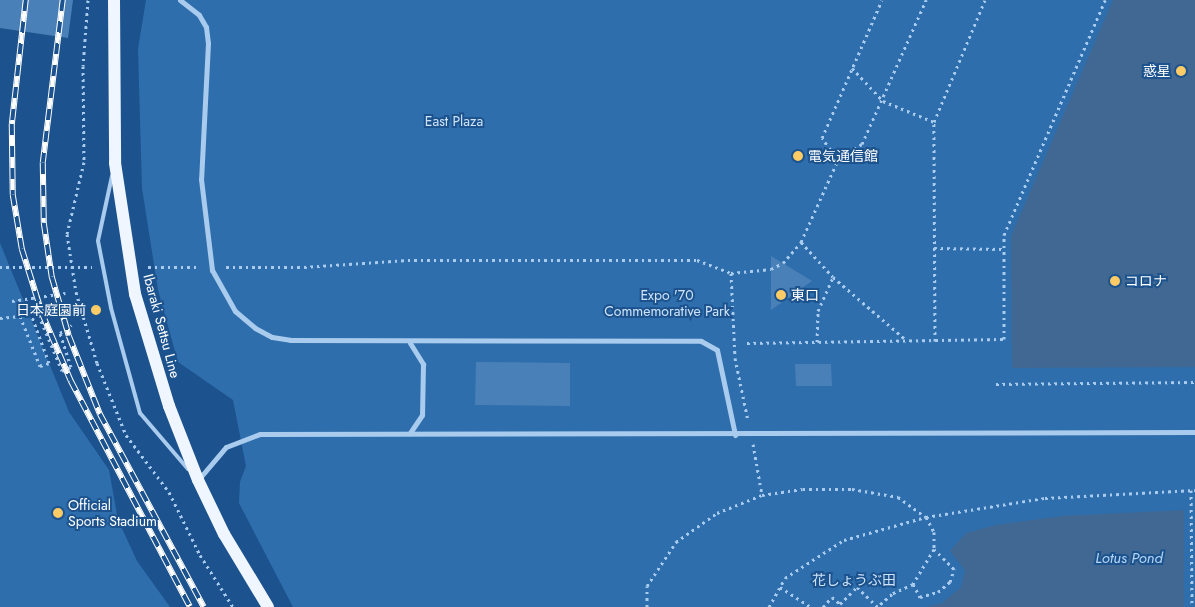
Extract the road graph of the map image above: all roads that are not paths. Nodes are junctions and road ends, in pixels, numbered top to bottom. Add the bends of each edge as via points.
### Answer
1 (114, 0) edge
2 (180, 0) edge
3 (115, 163) junction
4 (410, 343) junction
5 (1195, 432) edge
6 (410, 433) junction
7 (735, 435) junction
8 (198, 480) junction
9 (268, 607) edge

1 - 3 main road, Ibaraki Settsu Line
2 - 4 street via 199,15 206,27 208,43 201,179 212,270 235,311 272,337
3 - 8 main road, Ibaraki Settsu Line via 135,294 169,406
3 - 8 lane via 98,241 111,308 140,413
4 - 6 street via 422,364 422,416
4 - 7 street via 701,340 716,350
5 - 7 street
6 - 7 street
6 - 8 street via 260,434 226,447
8 - 9 main road, Ibaraki Settsu Line via 224,534

